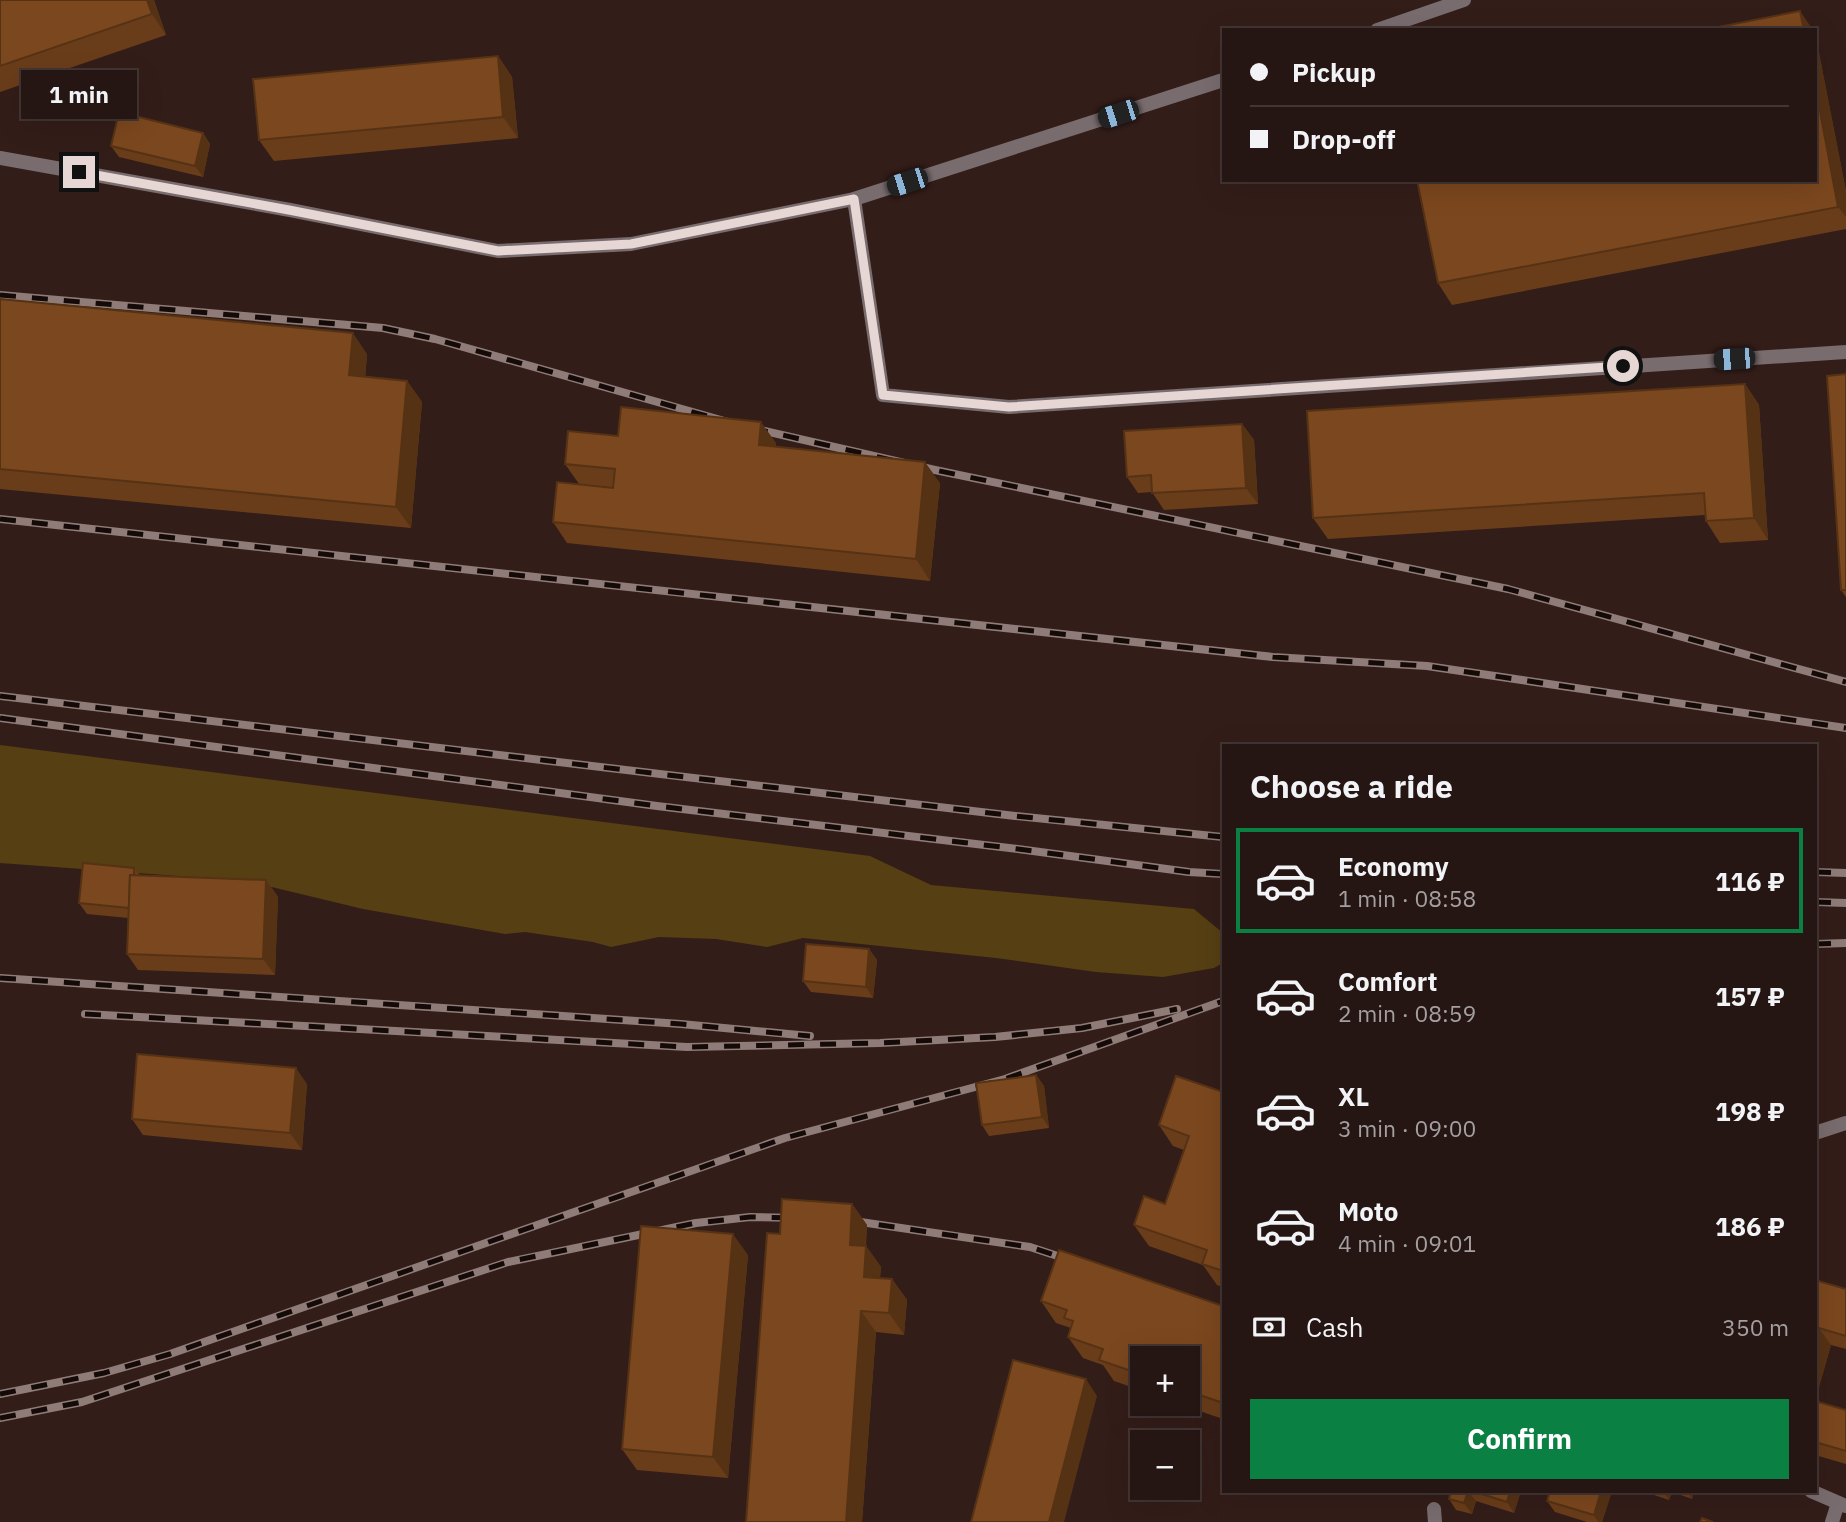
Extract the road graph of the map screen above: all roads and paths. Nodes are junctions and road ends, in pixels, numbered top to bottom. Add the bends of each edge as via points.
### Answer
1 (1464, 0) edge
2 (1383, 28) edge
3 (1222, 80) edge
4 (0, 158) edge
5 (854, 199) junction
6 (1846, 352) edge
7 (1846, 1123) edge
8 (1817, 1132) edge
9 (1816, 1493) edge
10 (1842, 1504) edge
11 (1832, 1522) edge

1 - 2 street
3 - 5 street
4 - 5 street via 498,251 631,244
5 - 6 street via 883,395 1009,407
7 - 8 street
9 - 10 street
10 - 11 street

